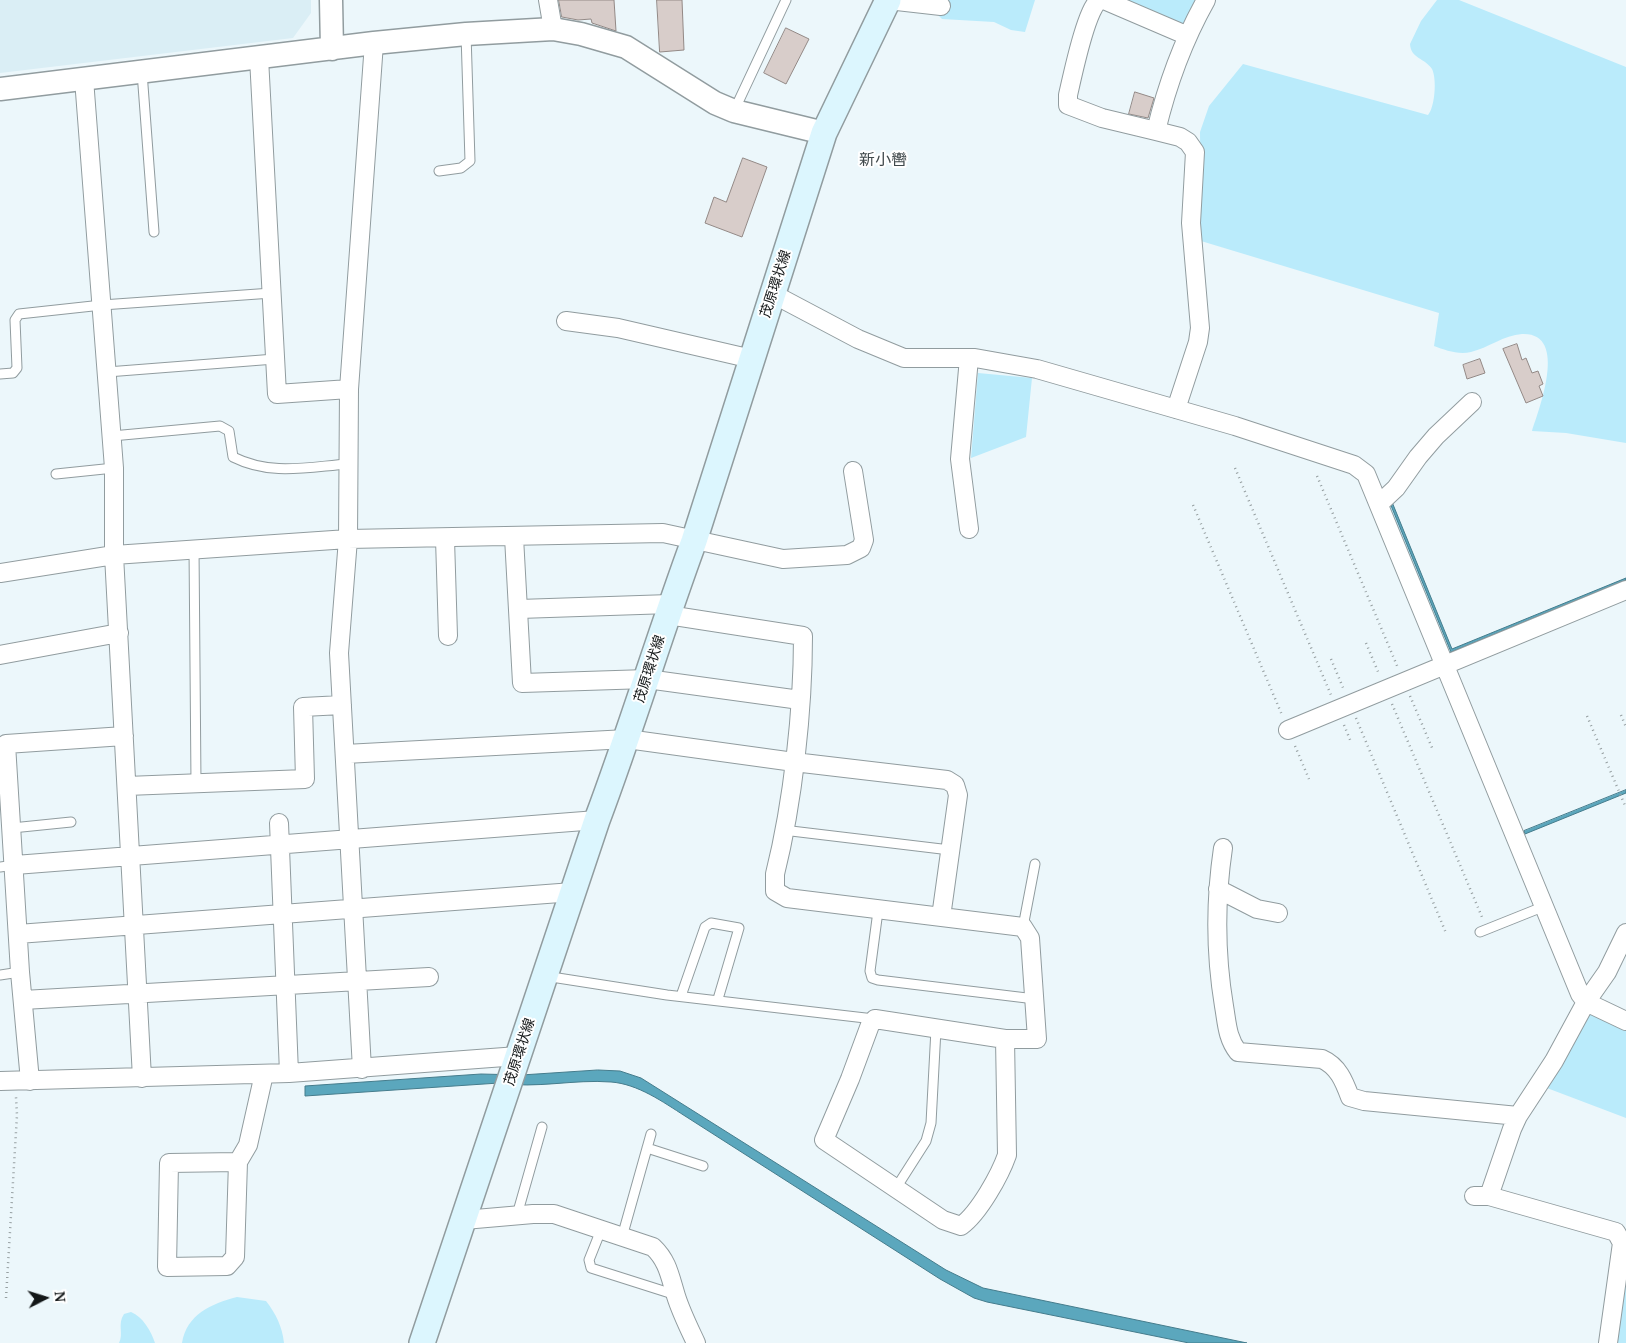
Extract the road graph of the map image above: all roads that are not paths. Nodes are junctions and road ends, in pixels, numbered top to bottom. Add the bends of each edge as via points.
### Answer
1 (331, 0) edge
2 (548, 0) edge
3 (786, 0) edge
4 (888, 0) edge
5 (1100, 0) edge
6 (1104, 0) edge
7 (1206, 0) edge
8 (941, 6) dead end
9 (554, 30) junction
10 (466, 34) junction
11 (1188, 36) junction
12 (374, 43) junction
13 (332, 49) junction
14 (259, 58) junction
15 (142, 72) junction
16 (84, 79) junction
17 (0, 89) edge
18 (734, 111) junction
19 (1156, 131) junction
20 (824, 133) junction
21 (438, 171) dead end
22 (154, 232) dead end
23 (272, 293) junction
24 (772, 294) junction
25 (102, 305) junction
26 (566, 322) dead end
27 (969, 358) junction
28 (275, 359) junction
29 (752, 359) junction
30 (107, 372) junction
31 (0, 374) edge
32 (349, 389) junction
33 (1472, 402) dead end
34 (1176, 409) junction
35 (112, 436) junction
36 (348, 464) junction
37 (114, 468) junction
38 (853, 471) dead end
39 (56, 474) dead end
40 (1380, 502) junction
41 (969, 529) dead end
42 (514, 537) junction
43 (445, 538) junction
44 (348, 539) junction
45 (694, 541) junction
46 (194, 548) junction
47 (114, 555) junction
48 (0, 573) edge
49 (1626, 590) edge
50 (519, 609) junction
51 (669, 610) junction
52 (119, 633) junction
53 (448, 636) dead end
54 (0, 655) edge
55 (1446, 664) junction
56 (647, 679) junction
57 (800, 700) junction
58 (342, 705) junction
59 (1288, 730) road end
60 (124, 736) junction
61 (627, 739) junction
62 (345, 754) junction
63 (794, 762) junction
64 (196, 783) junction
65 (127, 786) junction
66 (5, 803) edge
67 (597, 820) junction
68 (71, 822) dead end
69 (279, 823) dead end
70 (12, 828) junction
71 (783, 830) junction
72 (350, 839) junction
73 (280, 844) junction
74 (1223, 848) dead end
75 (950, 850) junction
76 (131, 856) junction
77 (1035, 864) dead end
78 (8, 866) edge
79 (1218, 889) junction
80 (573, 892) junction
81 (1546, 906) junction
82 (354, 908) junction
83 (878, 911) junction
84 (1278, 913) dead end
85 (283, 914) junction
86 (941, 917) junction
87 (134, 925) junction
88 (1023, 927) junction
89 (1480, 932) dead end
90 (1626, 933) edge
91 (18, 934) junction
92 (20, 972) junction
93 (0, 975) edge
94 (545, 976) junction
95 (429, 977) dead end
96 (357, 981) junction
97 (286, 985) junction
98 (138, 993) junction
99 (681, 996) junction
100 (1035, 999) junction
101 (23, 1000) junction
102 (718, 1000) junction
103 (1586, 1002) junction
104 (875, 1019) junction
105 (1626, 1021) edge
106 (936, 1029) junction
107 (1005, 1039) junction
108 (518, 1056) junction
109 (362, 1069) junction
110 (288, 1073) junction
111 (264, 1074) junction
112 (142, 1078) junction
113 (15, 1081) edge
114 (1518, 1116) junction
115 (542, 1127) dead end
116 (651, 1134) dead end
117 (647, 1148) junction
118 (238, 1162) junction
119 (704, 1166) dead end
120 (896, 1188) junction
121 (517, 1215) junction
122 (464, 1220) junction
123 (601, 1230) junction
124 (622, 1237) junction
125 (1621, 1284) edge
126 (676, 1295) junction
127 (422, 1343) edge
128 (696, 1343) edge
129 (1608, 1343) edge

1 - 13 street
2 - 9 street
3 - 18 lane
4 - 8 street
4 - 20 main road, 茂原環状線
5 - 19 street via 1093,6 1068,105 1102,118
6 - 11 street
7 - 11 street
9 - 10 street
9 - 18 street via 626,47 715,103
10 - 12 street
10 - 21 lane via 470,161 461,168
11 - 19 street via 1166,91
12 - 13 street
12 - 32 street
13 - 14 street
14 - 15 street
14 - 23 street
15 - 16 street
15 - 22 lane
16 - 17 street
16 - 25 street
18 - 20 street
19 - 34 street via 1180,136 1195,152 1191,223 1200,328
20 - 24 main road, 茂原環状線
23 - 25 lane
23 - 28 street
24 - 27 street via 858,339 904,358
24 - 29 main road, 茂原環状線
25 - 30 street
25 - 31 lane via 19,314 15,320 17,368 13,373
26 - 29 street via 618,328
27 - 34 street via 1037,369
27 - 41 street via 960,459
28 - 30 lane
28 - 32 street via 277,394
29 - 45 main road, 茂原環状線
30 - 35 street
32 - 36 street
33 - 40 street via 1436,436 1396,488
34 - 40 street via 1354,465 1366,474
35 - 36 lane via 220,426 229,431 233,457 252,466 272,469
35 - 37 street
36 - 44 street
37 - 39 lane
37 - 47 street
38 - 45 street via 864,540 856,552 783,559
40 - 55 street
42 - 43 street
42 - 45 street via 663,533
42 - 50 street
43 - 44 street
43 - 53 street
44 - 46 street
44 - 58 street via 339,653
45 - 51 main road, 茂原環状線
46 - 47 street
46 - 64 lane
47 - 48 street
47 - 52 street
49 - 55 street
50 - 51 street
50 - 56 street via 522,683
51 - 56 main road, 茂原環状線
51 - 57 street via 803,636
52 - 54 street
52 - 60 street
55 - 59 street
55 - 81 street
56 - 57 street
56 - 61 main road, 茂原環状線
57 - 63 street
58 - 62 street
58 - 64 street via 303,707 305,779
60 - 65 street
60 - 66 street via 6,744
61 - 62 street
61 - 63 street
61 - 67 main road, 茂原環状線
62 - 72 street
63 - 71 street
63 - 75 street via 947,780 955,785 958,795
64 - 65 street
65 - 76 street
66 - 70 street
67 - 72 street
67 - 80 main road, 茂原環状線
68 - 70 lane
69 - 73 street
70 - 78 street
71 - 75 lane
71 - 83 street via 775,891 786,898
72 - 73 street
72 - 82 street
73 - 76 street
73 - 85 street
74 - 79 street
75 - 86 street
76 - 78 street
76 - 87 street
77 - 88 lane
78 - 91 street
79 - 84 street via 1257,909
79 - 114 street via 1215,928 1218,971 1230,1042 1238,1052 1331,1063 1344,1081 1350,1097 1364,1101
80 - 82 street
80 - 94 main road, 茂原環状線
81 - 89 lane
81 - 103 street
82 - 85 street
82 - 96 street
83 - 86 street
83 - 100 lane via 870,971 872,978
85 - 87 street
85 - 97 street
86 - 88 street
87 - 91 street
87 - 98 street
88 - 100 street via 1030,938
90 - 103 street via 1607,972
91 - 92 street
92 - 93 lane
92 - 101 street
94 - 99 lane
94 - 108 main road, 茂原環状線
95 - 96 street
96 - 97 street
96 - 109 street
97 - 98 street
97 - 110 street
98 - 101 street
98 - 112 street
99 - 102 lane
99 - 102 lane via 705,927 711,923 739,928
100 - 107 street via 1037,1039
101 - 113 street
102 - 104 lane
103 - 105 street
103 - 114 street via 1554,1061
104 - 106 street
104 - 120 street via 824,1140
106 - 107 street
106 - 120 lane via 931,1122 926,1141
107 - 120 street via 1007,1154 969,1221 962,1226 954,1225
108 - 109 street
108 - 122 main road, 茂原環状線
109 - 110 street
110 - 111 street
111 - 112 street
111 - 118 street via 248,1145
112 - 113 street
114 - 125 street via 1482,1196 1616,1232 1622,1243
115 - 121 lane
116 - 117 lane
117 - 119 lane
117 - 124 lane
118 - 118 street via 235,1257 232,1263 227,1266 167,1267 169,1163
121 - 122 street
121 - 123 street via 554,1214
122 - 127 main road, 茂原環状線
123 - 124 street
123 - 126 lane via 589,1260 591,1268
124 - 126 street via 653,1247 661,1254 672,1276
125 - 129 street
126 - 128 street

